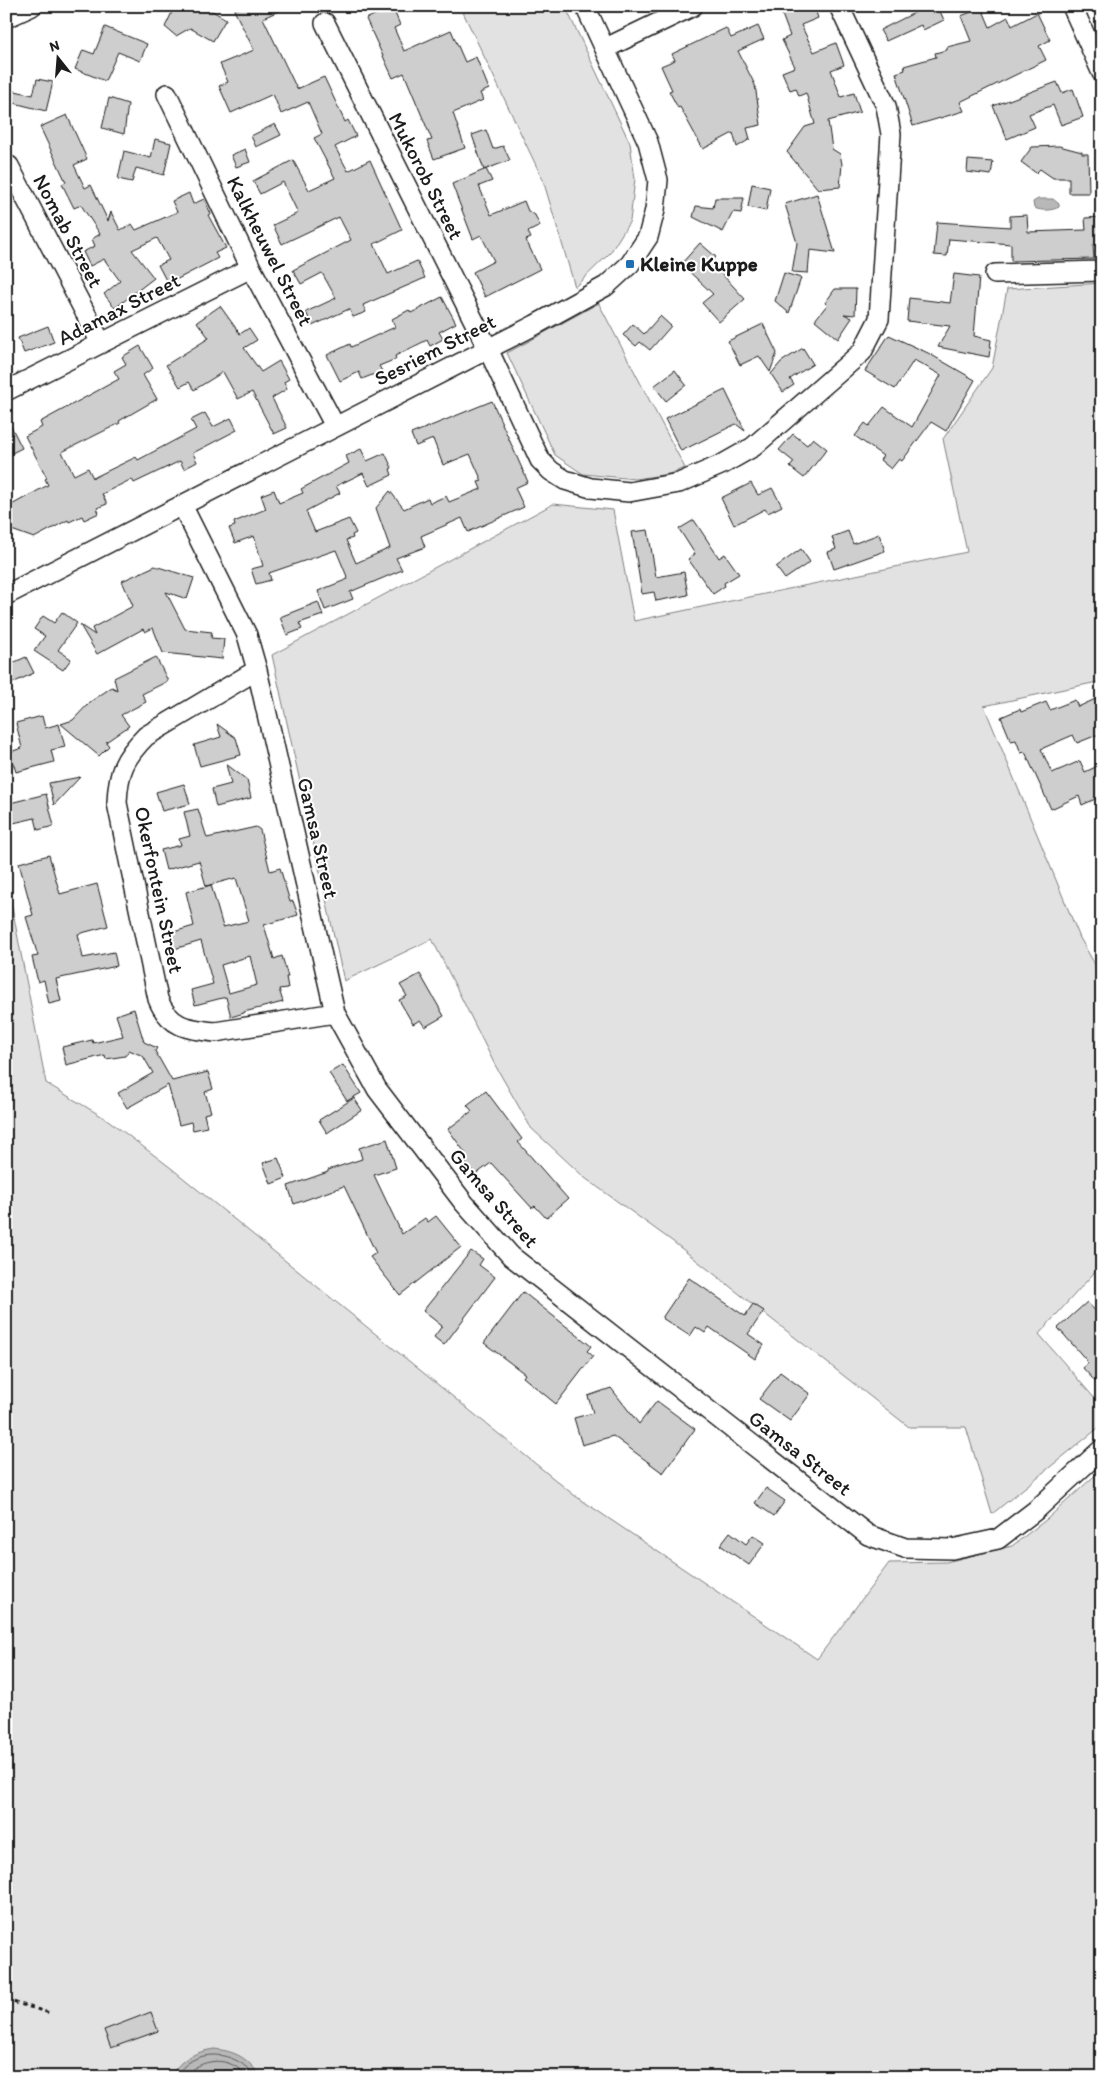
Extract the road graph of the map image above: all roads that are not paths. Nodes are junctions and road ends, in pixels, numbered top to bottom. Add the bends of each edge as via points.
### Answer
1 (32, 6) edge
2 (585, 6) edge
3 (693, 6) edge
4 (840, 6) edge
5 (1073, 7) edge
6 (6, 18) edge
7 (325, 23) dead end
8 (606, 48) junction
9 (1102, 73) edge
10 (167, 94) dead end
11 (9, 166) dead end
12 (251, 268) junction
13 (1102, 271) edge
14 (995, 274) dead end
15 (101, 343) junction
16 (488, 349) junction
17 (6, 390) edge
18 (335, 426) junction
19 (182, 505) junction
20 (6, 595) edge
21 (257, 670) junction
22 (335, 1013) junction
23 (1102, 1450) edge

1 - 6 street
2 - 8 street, Sesriem Street
3 - 8 street
4 - 16 street, Mukorob Street via 886,106 892,134 879,319 862,352 753,447 679,483 629,492 591,488 565,480 540,460
5 - 9 street
7 - 16 street, Mukorob Street
8 - 16 street, Sesriem Street via 648,142 658,180 648,237 630,264 606,286
10 - 12 street, Kalkheuwel Street
11 - 15 street, Nomab Street
12 - 15 street, Adamax Street
12 - 18 street, Kalkheuwel Street
13 - 14 street
15 - 17 street, Adamax Street
16 - 18 street, Sesriem Street
18 - 19 street, Sesriem Street
19 - 20 street, Sesriem Street
19 - 21 street, Gamsa Street via 247,635
21 - 22 street, Gamsa Street
21 - 22 street, Okerfontein Street via 146,736 123,765 117,803 158,999 164,1013 177,1024 215,1032
22 - 23 street, Gamsa Street via 377,1089 464,1203 511,1256 868,1535 905,1548 952,1549 998,1539 1036,1510

